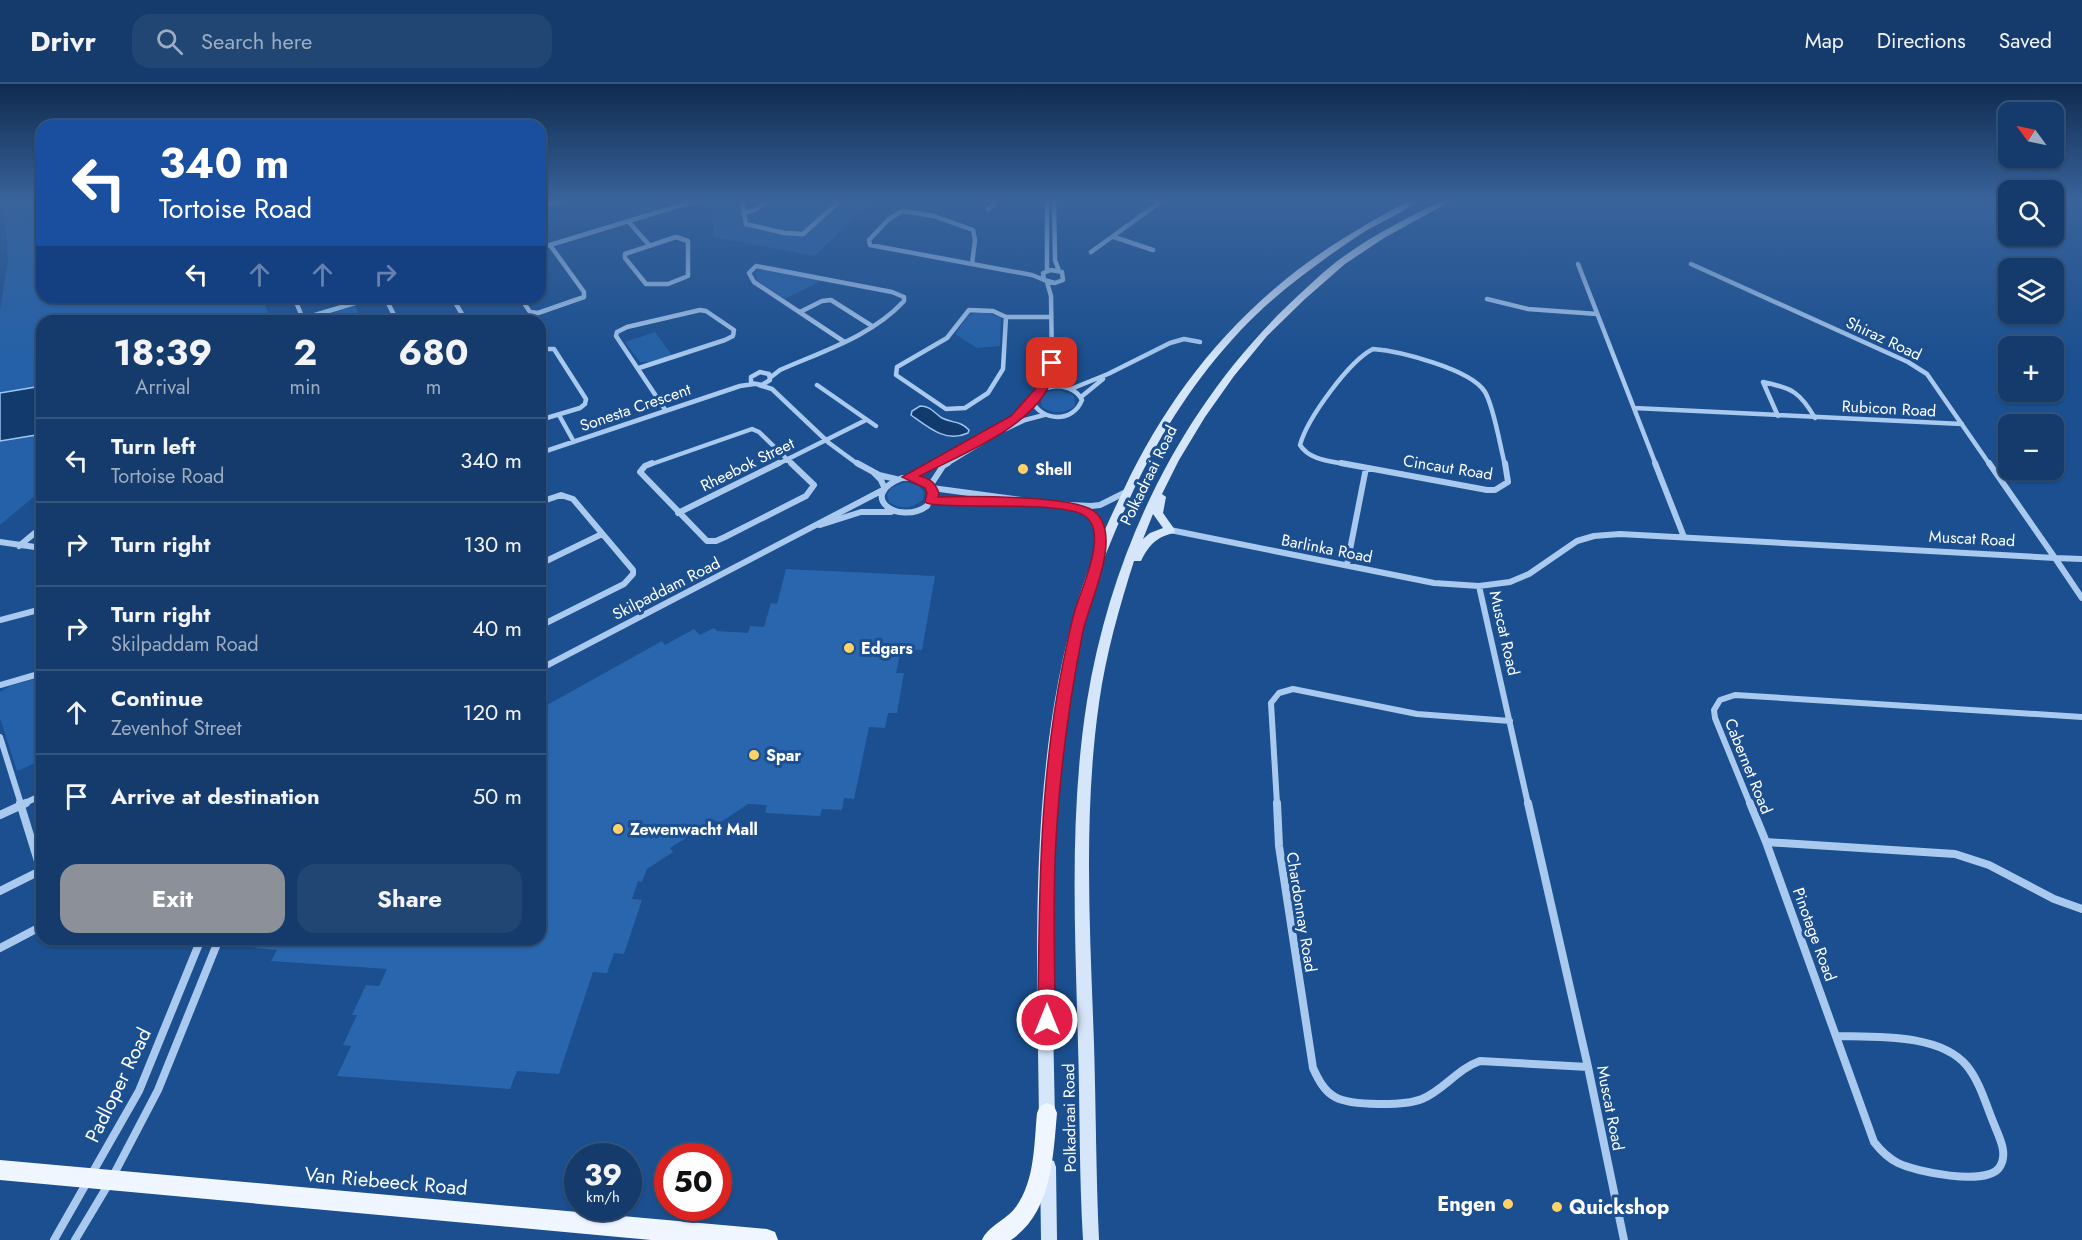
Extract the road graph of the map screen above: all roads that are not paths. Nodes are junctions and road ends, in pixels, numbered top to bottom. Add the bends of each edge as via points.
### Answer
1 (556, 254) edge
2 (625, 254) edge
3 (688, 254) edge
4 (917, 254) edge
5 (973, 254) edge
6 (1046, 254) edge
7 (1054, 254) edge
8 (1323, 254) edge
9 (1354, 254) edge
10 (972, 264) junction
11 (1578, 264) dead end
12 (1691, 264) dead end
13 (1059, 271) junction
14 (1045, 276) junction
15 (1059, 282) junction
16 (1051, 296) junction
17 (1487, 299) dead end
18 (355, 303) edge
19 (524, 303) edge
20 (800, 312) junction
21 (1597, 314) junction
22 (316, 315) edge
23 (1006, 317) junction
24 (1051, 317) junction
25 (872, 326) junction
26 (843, 340) junction
27 (1200, 342) dead end
28 (546, 349) edge
29 (1052, 363) junction
30 (639, 368) junction
31 (1107, 374) junction
32 (769, 377) junction
33 (754, 383) junction
34 (817, 385) dead end
35 (1062, 386) junction
36 (772, 389) junction
37 (1071, 389) junction
38 (1041, 390) junction
39 (1081, 397) junction
40 (1032, 401) junction
41 (1634, 408) junction
42 (666, 411) junction
43 (559, 415) junction
44 (1044, 415) junction
45 (1778, 416) junction
46 (546, 418) edge
47 (1815, 418) junction
48 (866, 420) junction
49 (1962, 424) junction
50 (876, 426) dead end
51 (827, 440) junction
52 (573, 442) junction
53 (546, 451) edge
54 (1173, 458) junction
55 (787, 459) junction
56 (1366, 468) junction
57 (872, 471) junction
58 (908, 477) junction
59 (896, 479) junction
60 (931, 487) junction
61 (882, 489) junction
62 (1126, 492) junction
63 (546, 500) edge
64 (931, 502) junction
65 (1028, 502) junction
66 (1062, 506) junction
67 (894, 512) junction
68 (678, 513) junction
69 (1170, 530) junction
70 (805, 531) junction
71 (36, 532) edge
72 (602, 534) junction
73 (1684, 537) junction
74 (0, 542) edge
75 (20, 546) junction
76 (36, 547) edge
77 (1100, 554) junction
78 (2055, 558) junction
79 (2082, 560) edge
80 (546, 561) edge
81 (1347, 565) junction
82 (1479, 586) junction
83 (2082, 598) edge
84 (1114, 609) junction
85 (36, 611) edge
86 (0, 620) edge
87 (546, 623) edge
88 (546, 666) edge
89 (36, 675) edge
90 (0, 685) edge
91 (2082, 717) edge
92 (1510, 721) junction
93 (0, 740) edge
94 (36, 798) edge
95 (21, 805) junction
96 (0, 815) edge
97 (1766, 842) junction
98 (36, 853) edge
99 (36, 875) edge
100 (0, 891) edge
101 (2082, 909) edge
102 (36, 929) edge
103 (199, 945) edge
104 (217, 945) edge
105 (0, 948) edge
106 (1836, 1036) junction
107 (1588, 1067) junction
108 (1047, 1113) junction
109 (0, 1170) edge
110 (100, 1179) junction
111 (54, 1240) edge
112 (75, 1240) edge
113 (767, 1240) edge
114 (993, 1240) edge
115 (1049, 1240) edge
116 (1091, 1240) edge
117 (1624, 1240) edge

1 - 19 street via 584,297 538,314 530,312
2 - 3 street via 644,283 658,286 686,278
4 - 10 street
5 - 10 street
6 - 14 street
7 - 13 street
8 - 62 main road, Polkadraai Road via 1237,327 1185,389
9 - 54 main road, Polkadraai Road via 1283,314 1223,382
10 - 14 street
11 - 21 street
12 - 49 street, Shiraz Road via 1919,368
13 - 14 street
13 - 15 street via 1064,277
14 - 15 street
14 - 16 street
15 - 16 street
16 - 24 street
17 - 21 street via 1532,311
18 - 22 street
20 - 25 street via 831,300
20 - 25 street via 754,282 750,278 752,269 762,266 904,297 894,314
20 - 26 street
21 - 41 street
23 - 23 street via 993,311 969,310 947,338 897,367 896,375 946,408 965,408 987,393 1003,369
23 - 24 street
24 - 29 street
25 - 26 street
26 - 32 street
27 - 31 street via 1184,339 1170,343
28 - 43 street via 554,349 586,399 580,408
29 - 35 street
29 - 38 street
30 - 30 street via 617,332 702,310 734,330 733,336 725,340
30 - 42 street
31 - 37 street
31 - 39 street
32 - 33 street
32 - 33 street via 757,373
32 - 36 street
33 - 36 street
33 - 42 street, Sonesta Crescent
34 - 48 street
35 - 37 street
35 - 38 street
36 - 51 street
37 - 39 street
38 - 40 street
39 - 44 street via 1081,406 1074,413
40 - 44 street
40 - 58 street via 1000,429
41 - 45 street, Rubicon Road
41 - 73 street
42 - 52 street, Sonesta Crescent
43 - 46 street
43 - 52 street
44 - 60 street via 1018,423 951,460 939,470
45 - 47 street, Rubicon Road
45 - 47 street via 1763,382 1800,394
47 - 49 street, Rubicon Road
48 - 50 street
48 - 51 street, Rheebok Street
49 - 78 street, Shiraz Road
51 - 55 street, Rheebok Street
51 - 57 street
52 - 53 street, Sonesta Crescent
54 - 69 main road via 1157,509
54 - 84 main road, Polkadraai Road via 1137,539
55 - 68 street, Rheebok Street
55 - 68 street via 814,485 813,490 725,537 712,542 703,539
55 - 68 street via 759,432 748,429 645,466 640,472
56 - 56 street, Cincaut Road via 1312,456 1300,445 1332,390 1363,352 1382,349 1464,376 1479,385 1486,394 1508,482 1496,490 1487,490
56 - 81 street
57 - 59 street
57 - 61 street via 881,480
58 - 59 street
58 - 60 street via 925,481
59 - 61 street
60 - 64 street
60 - 65 street
61 - 67 street via 883,506
61 - 70 street, Skilpaddam Road
62 - 66 street via 1100,505
62 - 77 main road, Polkadraai Road
63 - 72 street via 561,495 570,497
64 - 65 street
64 - 67 street via 915,512
65 - 66 street
66 - 77 street via 1094,517 1101,528
67 - 70 street, Skilpaddam Road via 847,514
69 - 81 street, Barlinka Road
69 - 84 main road via 1156,534 1140,549
70 - 88 street, Skilpaddam Road
71 - 75 street
72 - 80 street
72 - 87 street via 633,570 632,577
73 - 78 street, Muscat Road
73 - 82 street, Muscat Road via 1594,536 1577,541 1529,574 1509,582
74 - 75 street
75 - 76 street
77 - 108 main road, Polkadraai Road via 1078,622 1053,774 1047,862
78 - 79 street, Muscat Road
78 - 83 street
81 - 82 street, Barlinka Road via 1434,583
82 - 92 street, Muscat Road
84 - 116 main road, Polkadraai Road via 1102,655 1091,729 1084,821 1082,940
85 - 86 street
89 - 90 street
91 - 97 street, Cabernet Road via 1725,697 1716,704 1715,718
92 - 107 street, Muscat Road
92 - 107 street, Chardonnay Road via 1416,714 1293,689 1273,698 1279,846 1313,1068 1322,1086 1339,1099 1410,1103 1426,1098 1480,1061
93 - 95 street
94 - 95 street
95 - 96 street
95 - 98 street
97 - 101 street via 1955,854 1989,865
97 - 106 street, Pinotage Road
99 - 100 street
102 - 105 street
103 - 110 street, Padloper Road
104 - 110 street, Padloper Road via 152,1108
106 - 106 street, Pinotage Road via 1874,1142 1886,1156 1909,1169 1983,1177 2001,1167 2002,1144 1968,1066 1953,1053 1931,1043
107 - 117 street, Muscat Road
108 - 114 main road via 1034,1200 1016,1223
108 - 115 main road, Polkadraai Road
109 - 110 main road, Van Riebeeck Road
110 - 111 street, Padloper Road
110 - 112 street, Padloper Road
110 - 113 main road, Van Riebeeck Road

